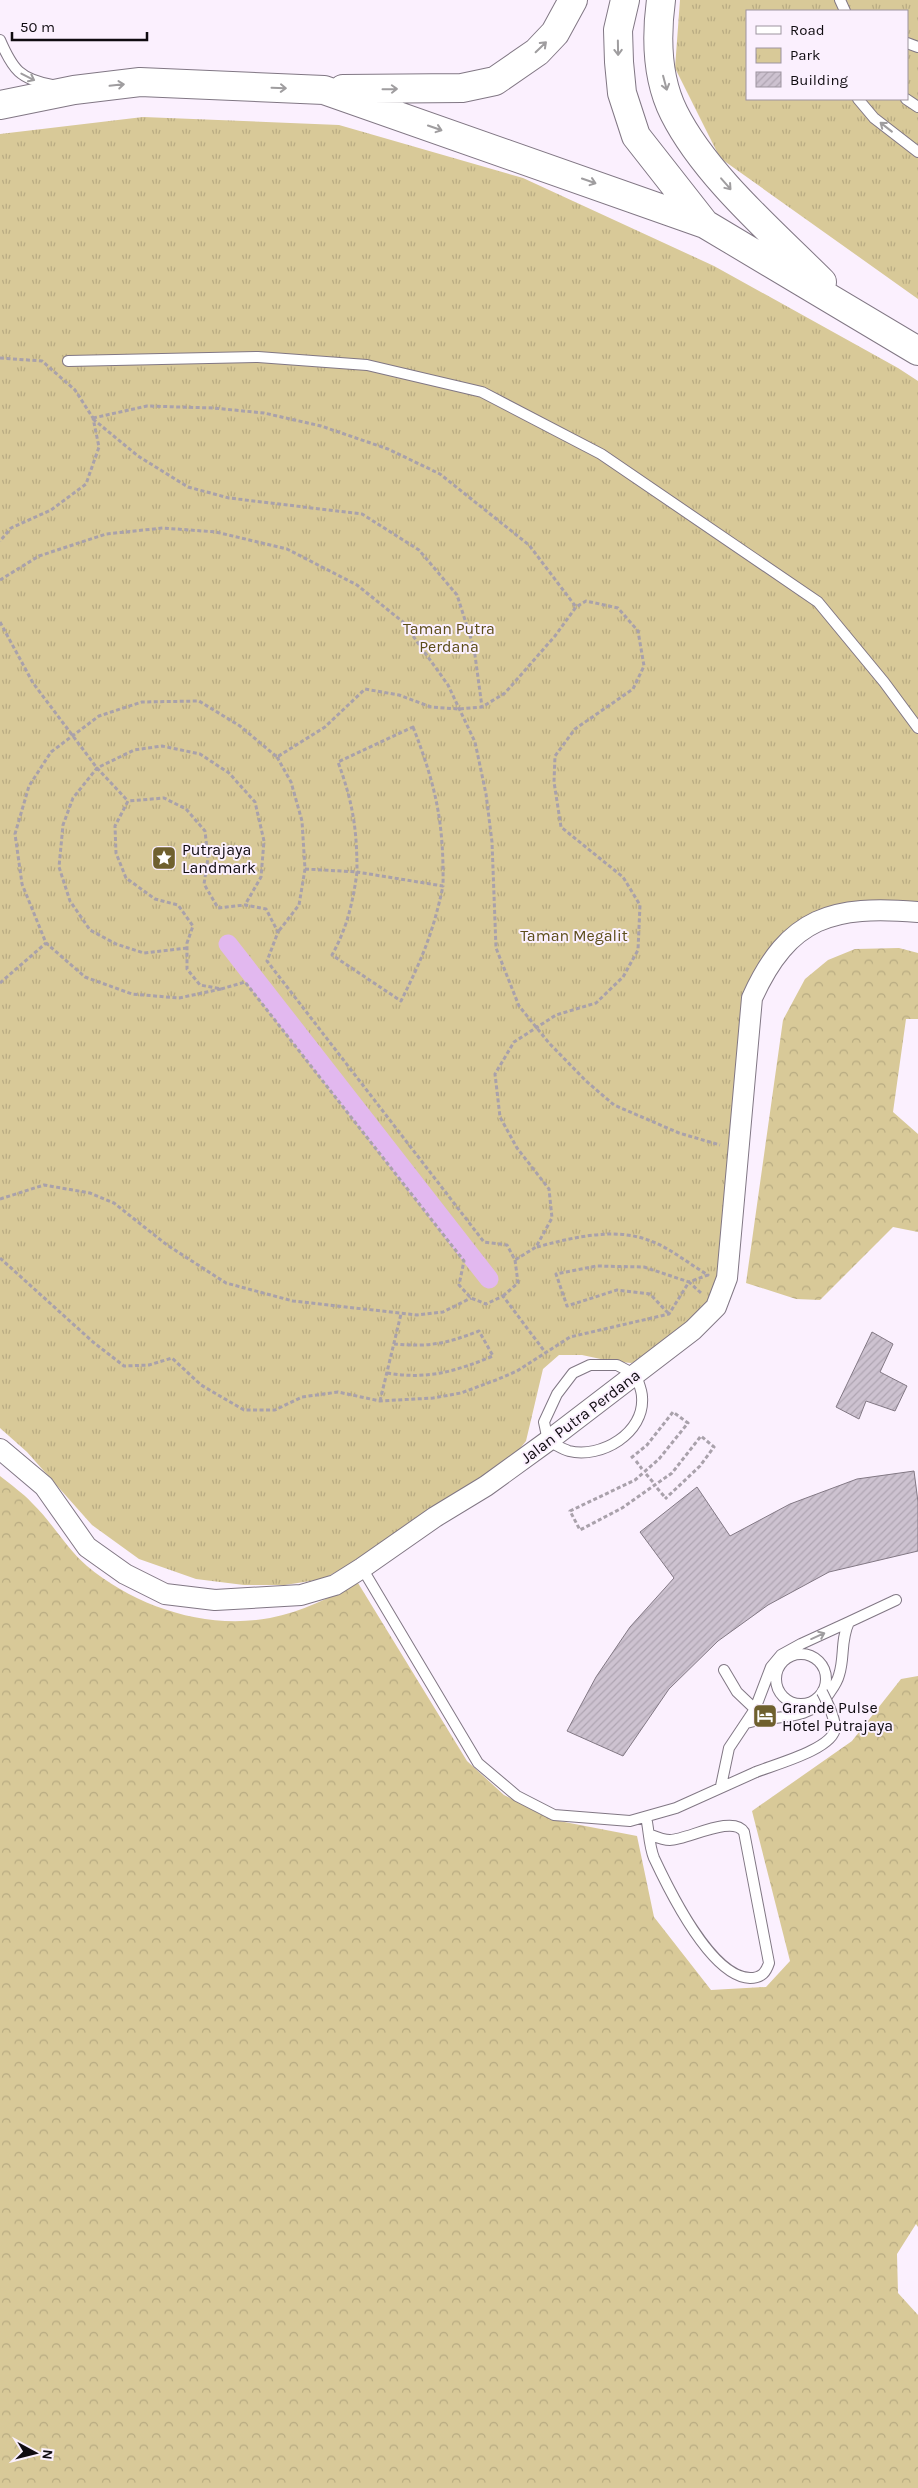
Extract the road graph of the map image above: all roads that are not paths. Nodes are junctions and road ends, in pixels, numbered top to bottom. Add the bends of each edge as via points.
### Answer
1 (573, 0) edge
2 (625, 0) edge
3 (661, 0) edge
4 (0, 40) edge
5 (74, 90) junction
6 (324, 90) junction
7 (859, 100) edge
8 (908, 100) edge
9 (0, 105) edge
10 (918, 107) edge
11 (918, 152) edge
12 (705, 224) junction
13 (850, 310) junction
14 (918, 352) edge
15 (68, 361) dead end
16 (918, 728) edge
17 (918, 912) edge
18 (636, 1375) junction
19 (548, 1441) junction
20 (0, 1449) edge
21 (362, 1568) junction
22 (896, 1600) dead end
23 (848, 1622) junction
24 (724, 1670) dead end
25 (822, 1692) junction
26 (755, 1709) junction
27 (764, 1718) junction
28 (746, 1723) junction
29 (721, 1786) junction
30 (646, 1817) junction
31 (650, 1835) junction

6 -> 1 main road via 462,88 495,80 537,52 555,33
2 -> 12 main road via 618,30 618,62 622,93 636,136
3 -> 13 main road via 658,56 664,84 674,112 694,147 743,202
4 -> 5 lane via 10,64 23,76
5 -> 6 main road via 140,82
5 - 9 main road
6 -> 12 main road
11 -> 7 lane via 874,118
8 - 10 lane
12 - 13 main road
13 - 14 main road
15 - 16 lane via 258,357 367,365 482,392 601,454 818,602
17 - 18 street, Jalan Putra Perdana via 888,909 852,912 811,922 773,956 752,998 727,1278 716,1307 693,1330
18 - 19 street, Jalan Putra Perdana
18 - 19 lane via 617,1365 590,1365 573,1373 557,1394 544,1422
18 - 19 lane via 643,1398 636,1423 618,1443 594,1452 570,1451
19 - 21 street, Jalan Putra Perdana
20 - 21 street, Jalan Putra Perdana via 44,1486 87,1547 124,1574 166,1594 215,1600 300,1595 335,1585
21 - 30 lane via 478,1763 517,1796 554,1816 630,1822
22 - 23 lane
26 -> 23 lane via 771,1667 781,1655
23 - 27 lane via 842,1640 840,1674 821,1703 806,1714
24 - 26 lane via 737,1692
25 - 25 lane via 813,1701 800,1704 788,1700 779,1691 776,1678 779,1666 789,1657 801,1653 814,1657 823,1667 826,1679
25 - 29 lane, bridge via 832,1716 835,1729 832,1735 815,1750
26 - 27 lane
26 - 28 lane
27 - 28 lane
28 - 29 lane via 729,1748
29 - 30 lane via 676,1808
30 - 31 lane
31 - 31 lane via 653,1856 711,1954 728,1969 744,1977 757,1978 765,1973 769,1963 741,1827 735,1824 668,1840

